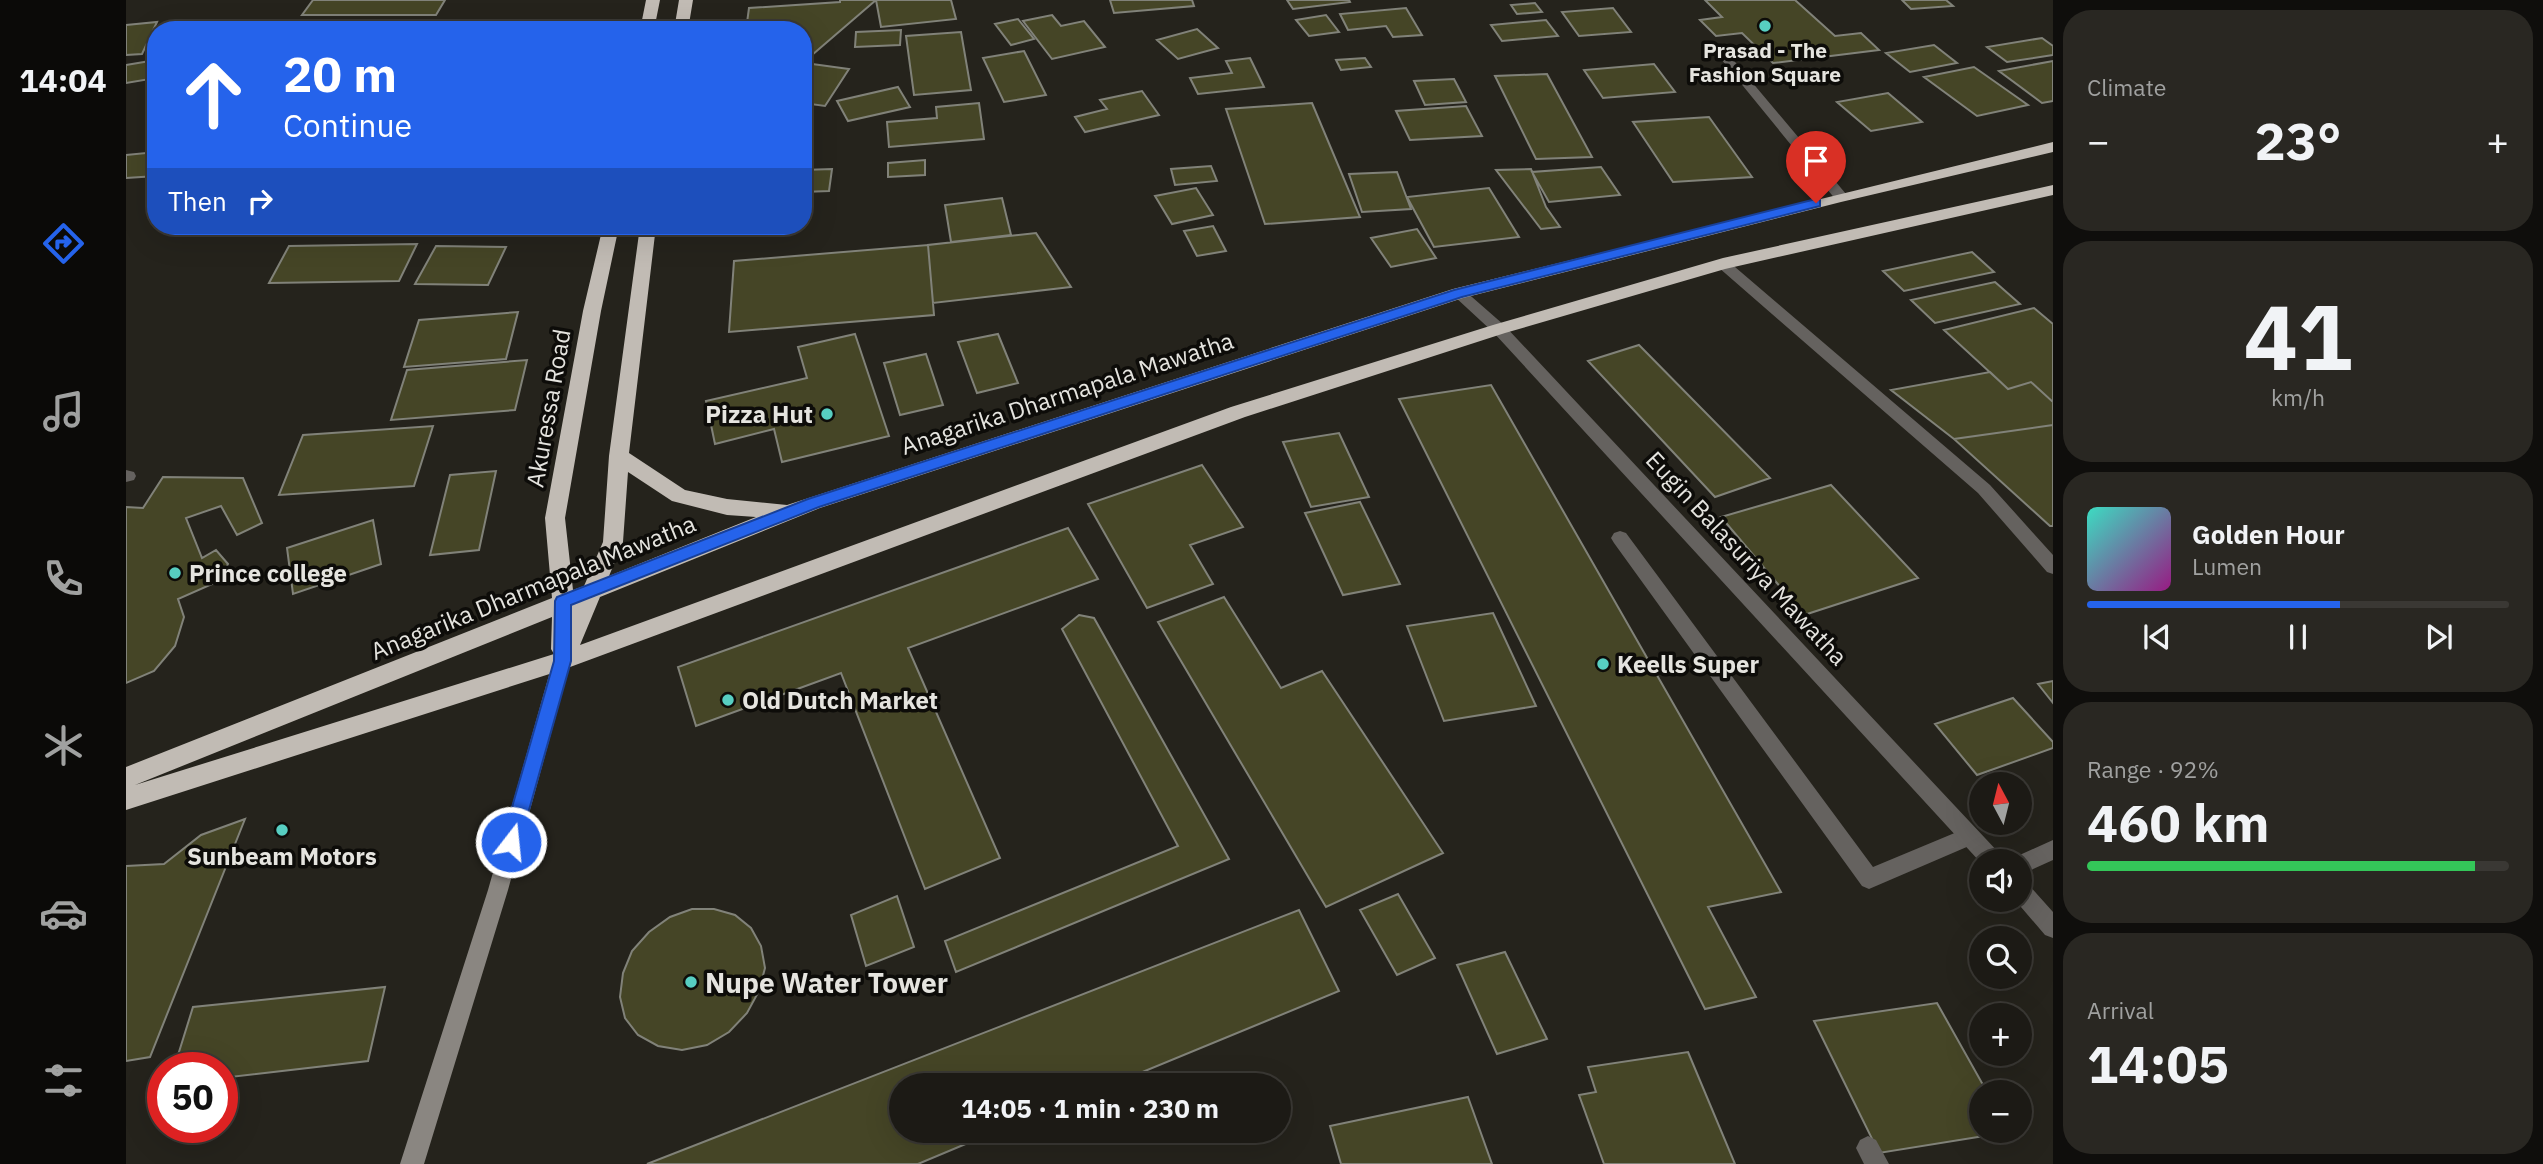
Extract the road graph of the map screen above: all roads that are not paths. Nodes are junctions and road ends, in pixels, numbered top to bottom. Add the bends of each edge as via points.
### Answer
1 (653, 0) edge
2 (686, 0) edge
3 (649, 21) edge
4 (682, 21) edge
5 (1716, 46) dead end
6 (2053, 147) edge
7 (2053, 190) edge
8 (1841, 197) junction
9 (609, 235) edge
10 (647, 235) edge
11 (1723, 264) junction
12 (1458, 293) junction
13 (1499, 329) junction
14 (619, 456) junction
15 (790, 512) junction
16 (1620, 538) dead end
17 (2053, 567) edge
18 (592, 591) junction
19 (563, 601) junction
20 (562, 661) junction
21 (126, 778) edge
22 (126, 799) edge
23 (1969, 836) junction
24 (1981, 849) edge
25 (2053, 849) edge
26 (2032, 859) edge
27 (2032, 904) edge
28 (2053, 928) edge
29 (412, 1164) edge

1 - 3 highway
2 - 4 highway
5 - 8 street
6 - 8 highway, Anagarika Dharmapala Mawatha
7 - 11 highway
8 - 12 highway, Anagarika Dharmapala Mawatha
9 - 19 highway, Akuressa Road via 555,519
10 - 14 highway
11 - 13 highway
11 - 17 street via 1984,489
12 - 13 street, Eugin Balasuriya Mawatha
12 - 15 highway, Anagarika Dharmapala Mawatha
13 - 20 highway via 1238,412
13 - 23 street, Eugin Balasuriya Mawatha
14 - 15 highway via 679,496 727,507
14 - 18 highway via 613,542
15 - 18 highway, Anagarika Dharmapala Mawatha
16 - 23 street via 1869,879
18 - 19 highway, Anagarika Dharmapala Mawatha
18 - 20 highway
19 - 20 highway, Akuressa Road
19 - 21 highway, Anagarika Dharmapala Mawatha
20 - 22 highway
20 - 29 main road via 498,890
23 - 24 street, Eugin Balasuriya Mawatha
25 - 26 street
27 - 28 street

